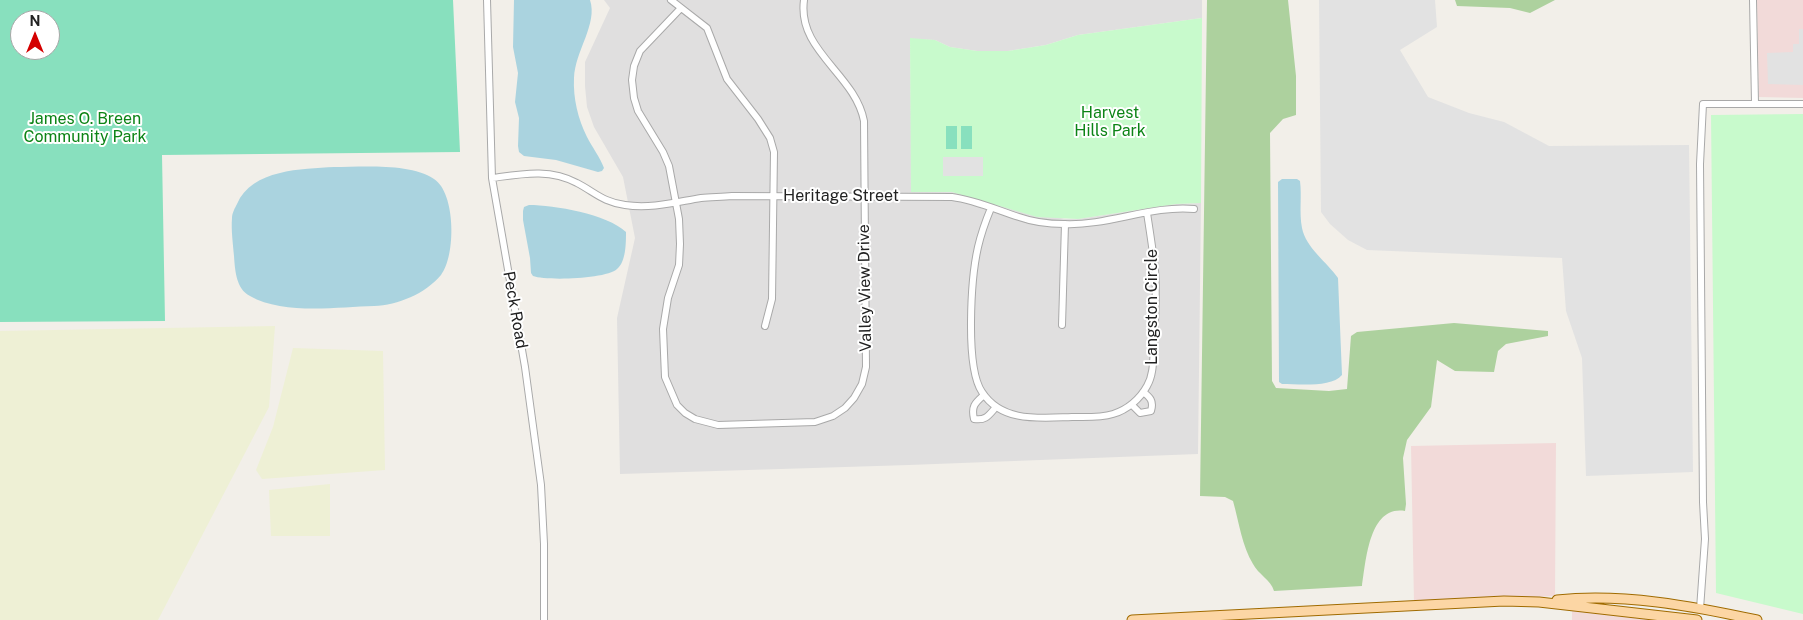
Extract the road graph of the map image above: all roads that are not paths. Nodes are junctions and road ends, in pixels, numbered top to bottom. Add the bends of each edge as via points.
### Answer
1 (487, 0) edge
2 (671, 0) edge
3 (804, 0) edge
4 (1753, 0) edge
5 (681, 8) junction
6 (1755, 103) junction
7 (1803, 104) edge
8 (492, 178) junction
9 (774, 196) junction
10 (864, 196) junction
11 (675, 203) junction
12 (991, 208) junction
13 (1194, 209) dead end
14 (1147, 213) junction
15 (1065, 224) junction
16 (1062, 325) dead end
17 (765, 326) dead end
18 (1142, 392) junction
19 (984, 395) junction
20 (1132, 405) junction
21 (996, 407) junction
22 (1539, 602) junction
23 (1700, 609) junction
24 (1674, 618) edge
25 (544, 620) edge
26 (1132, 620) edge
27 (1697, 620) edge
28 (1757, 620) edge

1 - 8 street, Peck Road
2 - 5 street
3 - 10 street, Valley View Drive via 803,15 808,35 850,88 861,110
4 - 6 street
5 - 9 street via 707,28 727,79 770,138 774,152
5 - 11 street, Valley View Drive via 640,51 632,80 636,105 669,166
6 - 7 street
6 - 23 street via 1703,104 1700,164 1704,539
8 - 11 street, Heritage Street via 545,174 577,183 593,194 623,205
8 - 25 street, Peck Road via 525,367 540,476
9 - 10 street, Heritage Street
9 - 11 street, Heritage Street via 732,196
9 - 17 street via 772,299
10 - 11 street, Valley View Drive via 866,367 862,384 845,408 824,420 757,425 704,423 677,405 670,392 665,377 663,329 666,306 679,264 679,219
10 - 12 street, Heritage Street via 952,197
12 - 15 street, Heritage Street via 1036,222
12 - 19 street via 978,246 972,306 973,366 975,379
13 - 14 street, Heritage Street via 1176,208
14 - 15 street, Heritage Street
14 - 18 street, Langston Circle via 1155,271 1154,338 1152,371
15 - 16 street
18 - 20 street, Langston Circle
18 - 20 street via 1152,400 1151,411 1140,413
19 - 21 street
19 - 21 street via 972,411 974,419 987,418
20 - 21 street via 1113,414 1026,418
22 - 23 main road via 1584,597
22 - 24 main road
22 - 26 main road via 1504,601
23 - 28 main road
24 - 27 main road

